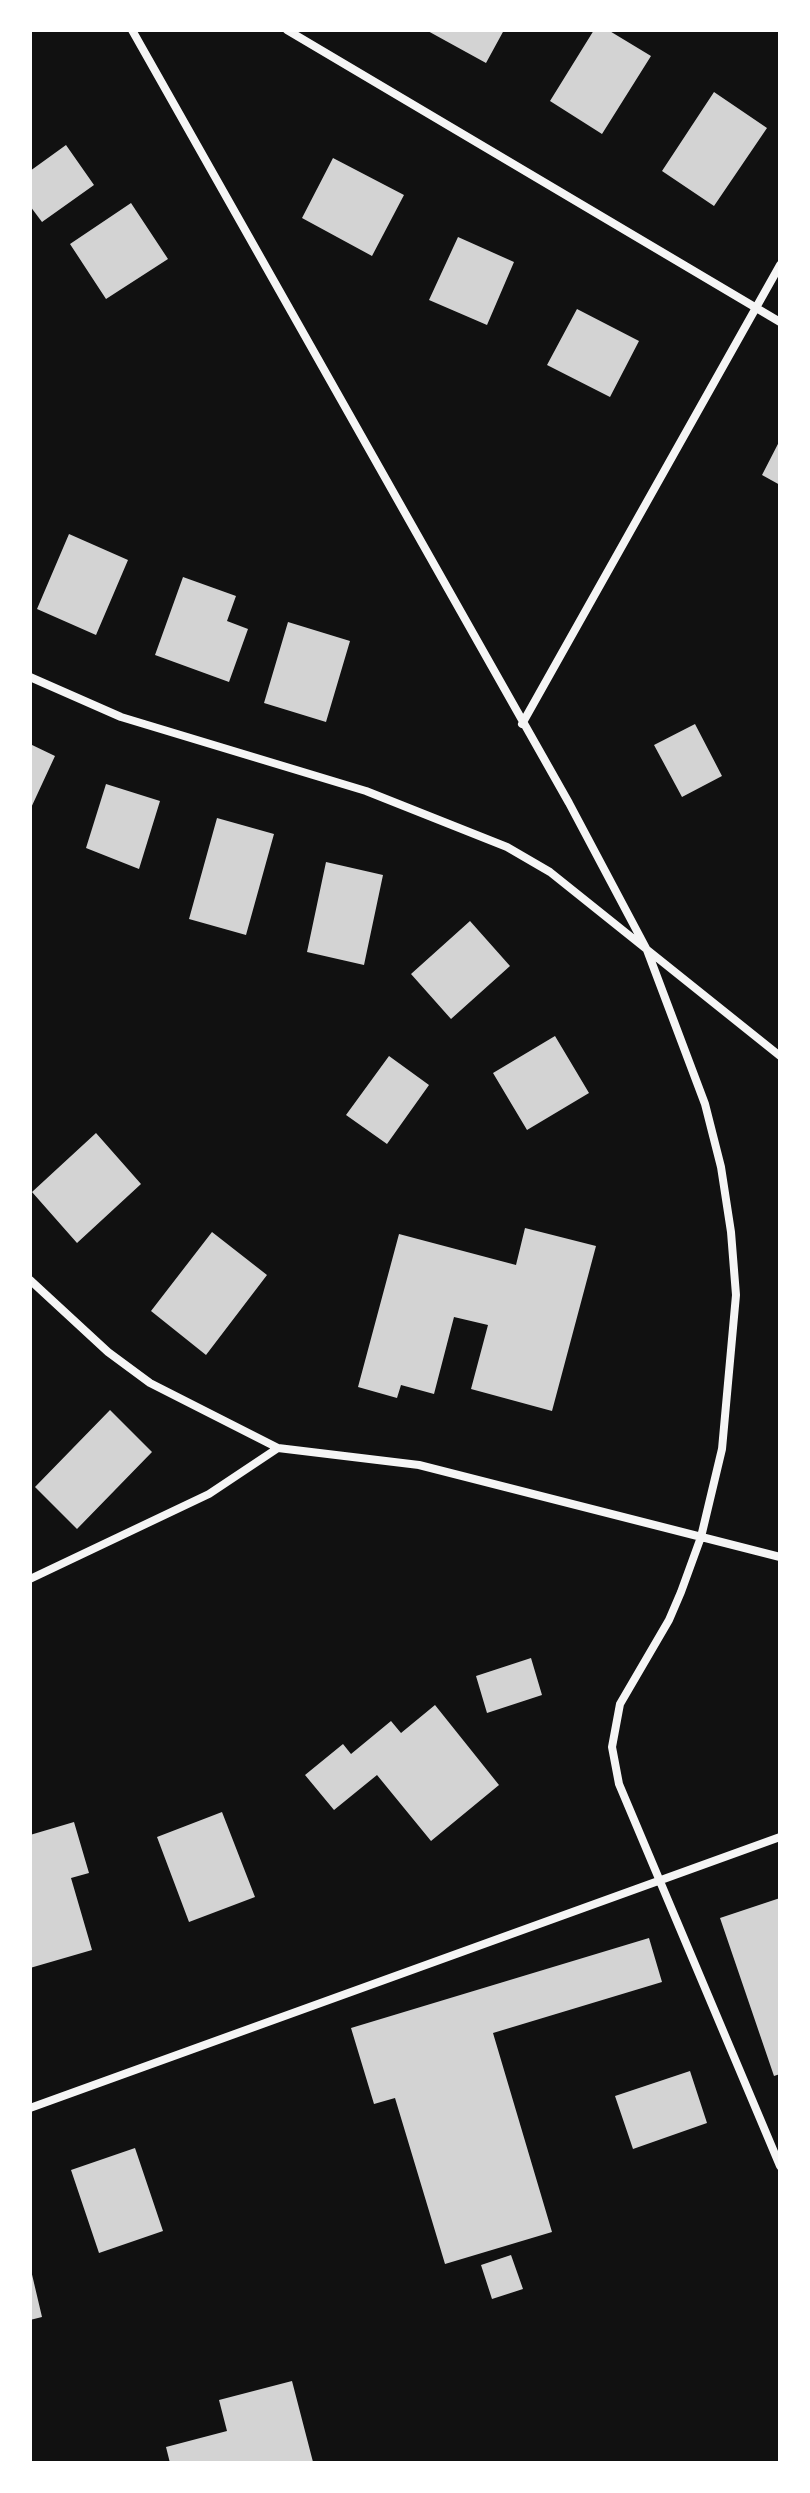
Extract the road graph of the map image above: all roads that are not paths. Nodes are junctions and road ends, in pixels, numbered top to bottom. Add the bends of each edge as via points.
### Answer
1 (132, 30) edge
2 (287, 30) edge
3 (780, 265) edge
4 (756, 307) junction
5 (780, 322) edge
6 (30, 677) edge
7 (522, 724) junction
8 (647, 950) junction
9 (780, 1056) edge
10 (30, 1280) edge
11 (278, 1448) junction
12 (701, 1537) junction
13 (780, 1557) edge
14 (30, 1579) edge
15 (780, 1837) edge
16 (660, 1880) junction
17 (30, 2108) edge
18 (780, 2166) edge

1 - 7 street
2 - 4 street
3 - 4 street
4 - 5 street
4 - 7 street
6 - 8 street via 121,717 366,791 483,836 550,872
7 - 8 street
8 - 9 street
8 - 12 street via 705,1104 731,1232 736,1295 727,1405 716,1484
10 - 11 street via 150,1383
11 - 12 street via 419,1465
11 - 14 street via 209,1494
12 - 13 street
12 - 16 street via 669,1620 614,1722 614,1768
15 - 16 street
16 - 17 street
16 - 18 street

